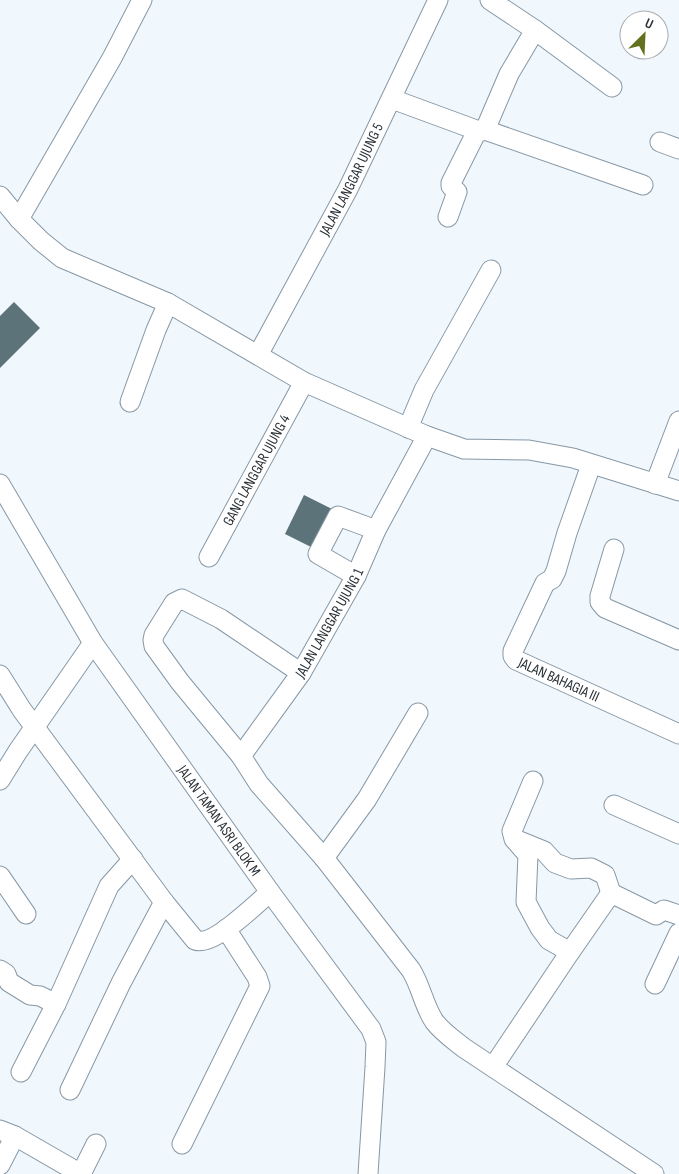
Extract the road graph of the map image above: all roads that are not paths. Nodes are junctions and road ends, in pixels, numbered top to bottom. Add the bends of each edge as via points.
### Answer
1 (142, 0) edge
2 (438, 0) edge
3 (490, 0) edge
4 (535, 30) junction
5 (612, 87) dead end
6 (392, 99) junction
7 (482, 131) junction
8 (660, 142) dead end
9 (679, 149) edge
10 (643, 185) dead end
11 (0, 196) edge
12 (448, 217) dead end
13 (19, 219) junction
14 (491, 270) dead end
15 (168, 303) junction
16 (258, 354) junction
17 (304, 382) junction
18 (130, 402) dead end
19 (679, 421) edge
20 (408, 428) junction
21 (427, 436) junction
22 (591, 465) junction
23 (0, 484) edge
24 (655, 484) junction
25 (679, 491) edge
26 (376, 530) junction
27 (614, 549) dead end
28 (209, 557) dead end
29 (356, 576) junction
30 (679, 640) edge
31 (93, 643) junction
32 (301, 673) junction
33 (0, 675) edge
34 (418, 713) dead end
35 (35, 727) junction
36 (679, 734) edge
37 (241, 756) junction
38 (0, 780) edge
39 (532, 781) dead end
40 (614, 805) dead end
41 (679, 834) edge
42 (514, 839) junction
43 (324, 858) junction
44 (132, 859) junction
45 (0, 876) edge
46 (270, 892) junction
47 (611, 893) junction
48 (164, 902) junction
49 (26, 914) dead end
50 (679, 915) edge
51 (226, 929) junction
52 (679, 933) edge
53 (570, 952) junction
54 (0, 970) edge
55 (655, 984) dead end
56 (56, 1004) junction
57 (493, 1067) junction
58 (21, 1072) dead end
59 (70, 1090) dead end
60 (8, 1133) edge
61 (96, 1144) dead end
62 (182, 1144) dead end
63 (0, 1165) edge
64 (81, 1174) edge
65 (368, 1174) edge
66 (654, 1174) edge

1 - 13 street
2 - 6 street, JALAN LANGGAR UJUNG 5
3 - 4 street
4 - 5 street
4 - 7 street via 509,74
6 - 7 street
6 - 16 street, JALAN LANGGAR UJUNG 5 via 348,189
7 - 10 street
7 - 12 street via 476,133 451,183 457,192
8 - 9 street
11 - 13 street
13 - 15 street via 62,258
14 - 20 street via 424,390
15 - 16 street
15 - 18 street
16 - 17 street
17 - 20 street
17 - 28 street, GANG LANGGAR UJUNG 4
19 - 24 street
20 - 21 street
21 - 22 street via 464,449 529,450 573,458
21 - 26 street, JALAN LANGGAR UJUNG 1
22 - 24 street
22 - 36 street, JALAN BAHAGIA III via 556,571 552,580 545,583 513,656
23 - 31 street, JALAN TAMAN ASRI BLOK M
24 - 25 street
26 - 29 street, JALAN LANGGAR UJUNG 1
26 - 29 street via 338,516 318,554
27 - 30 street via 600,602 605,608
29 - 32 street, JALAN LANGGAR UJUNG 1
31 - 35 street
31 - 46 street, JALAN TAMAN ASRI BLOK M
32 - 37 street
32 - 37 street, JALAN LANGGAR UJUNG 1 via 221,619 182,599 174,603 154,635 154,646
33 - 35 street
34 - 43 street via 367,799
35 - 38 street
35 - 44 street
37 - 43 street via 259,784
39 - 42 street via 512,831
40 - 41 street
42 - 47 street via 544,851 555,863 571,869 591,868 605,875
42 - 53 street via 528,855 526,902 532,915 549,940
43 - 57 street via 411,970 434,1020 443,1031
44 - 48 street
44 - 56 street via 109,886
45 - 49 street
46 - 51 street
46 - 65 street, JALAN TAMAN ASRI BLOK M via 364,1018 376,1042
47 - 50 street via 656,915 664,910
47 - 53 street
48 - 51 street via 199,942
48 - 59 street
51 - 62 street via 260,986
52 - 55 street
53 - 57 street
54 - 56 street via 9,982 30,995
56 - 58 street
57 - 66 street
60 - 63 street
60 - 64 street
61 - 64 street

